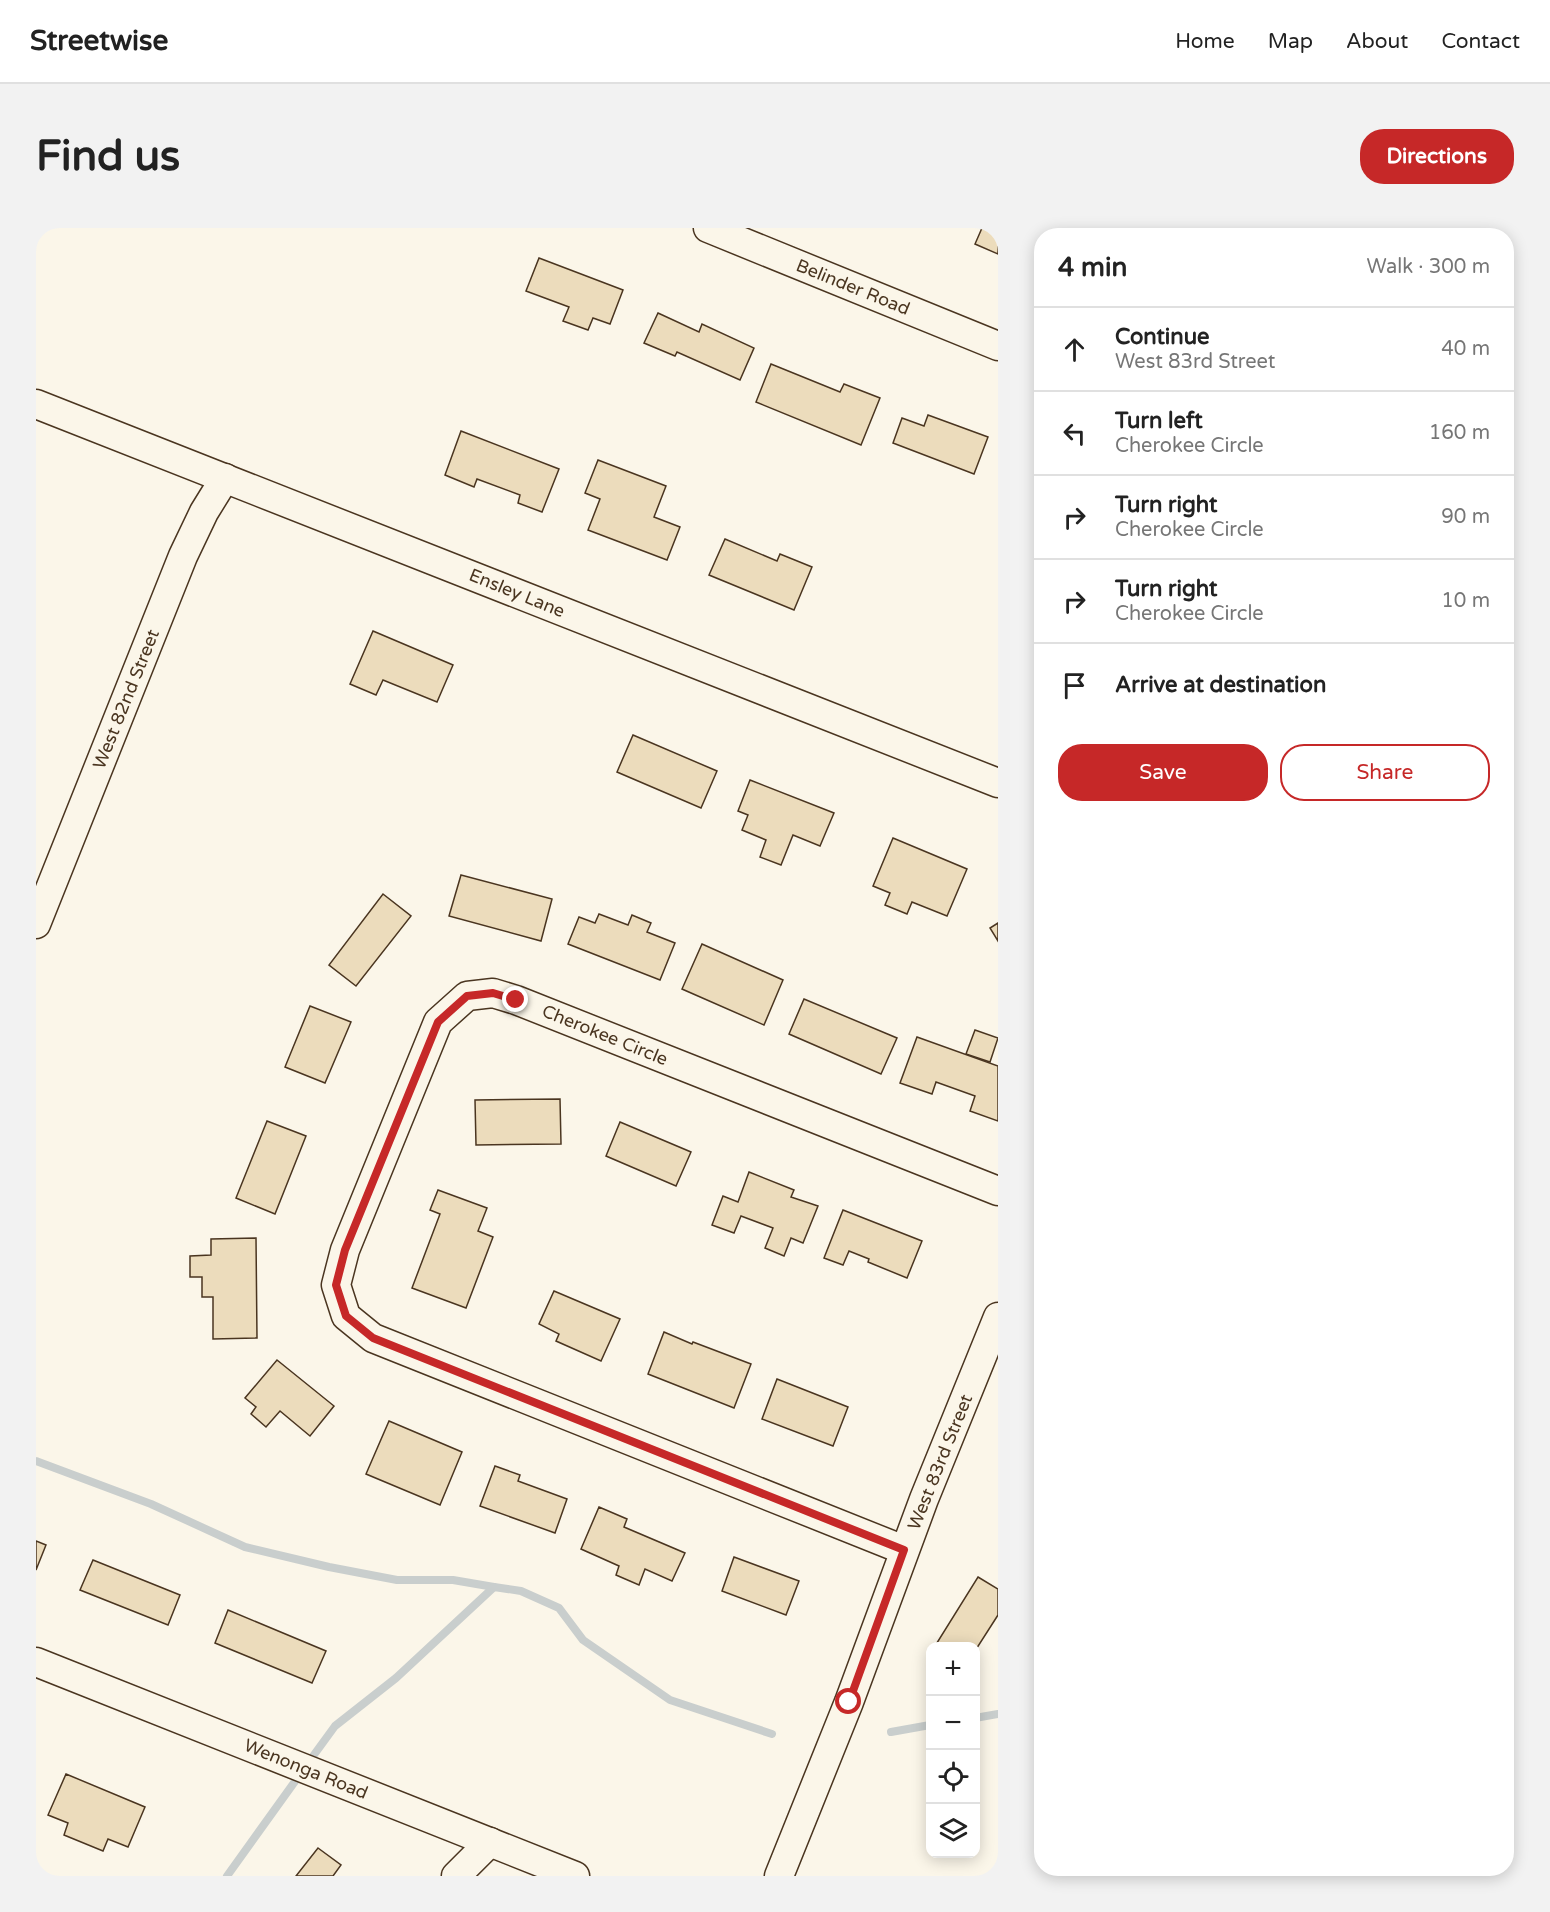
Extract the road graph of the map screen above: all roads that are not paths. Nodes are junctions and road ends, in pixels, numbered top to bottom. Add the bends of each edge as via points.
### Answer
1 (708, 228) edge
2 (998, 346) edge
3 (36, 404) edge
4 (225, 478) junction
5 (998, 783) edge
6 (36, 924) edge
7 (998, 1191) edge
8 (998, 1317) edge
9 (990, 1361) edge
10 (904, 1550) junction
11 (36, 1662) edge
12 (490, 1842) junction
13 (456, 1876) edge
14 (575, 1876) edge
15 (779, 1876) edge

1 - 2 street, Belinder Road
3 - 4 street, Ensley Lane
4 - 5 street, Ensley Lane
4 - 6 street, West 82nd Street via 183,556
7 - 10 street, Cherokee Circle via 493,993 467,996 438,1022 345,1250 336,1285 346,1316 373,1338
8 - 9 street, West 83rd Street
9 - 10 street, West 83rd Street
10 - 15 street, West 83rd Street via 849,1702
11 - 12 street, Wenonga Road
12 - 13 street
12 - 14 street, Wenonga Road

